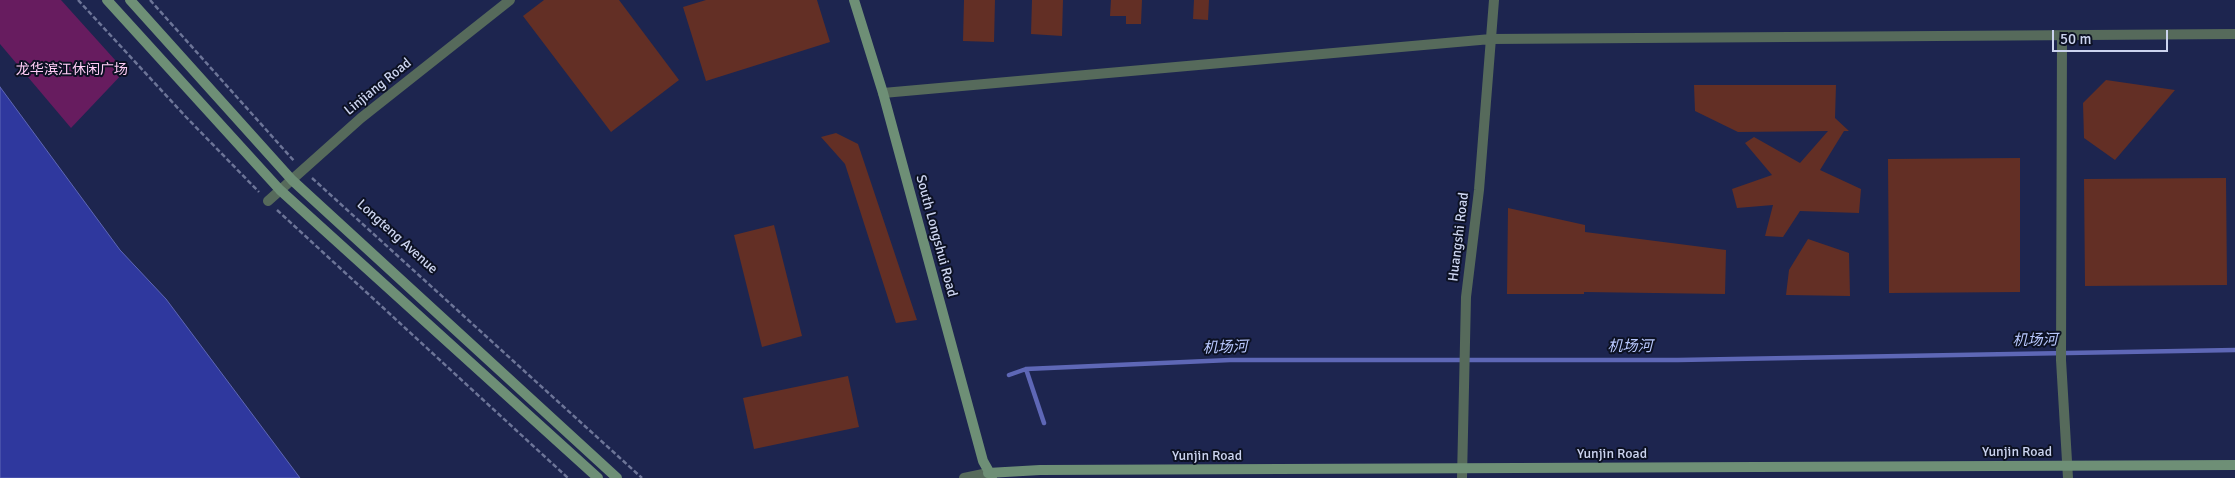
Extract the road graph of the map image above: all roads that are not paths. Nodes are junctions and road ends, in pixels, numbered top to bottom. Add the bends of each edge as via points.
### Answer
1 (107, 0) edge
2 (130, 0) edge
3 (510, 0) edge
4 (854, 0) edge
5 (1494, 0) edge
6 (2235, 34) edge
7 (2062, 36) junction
8 (1491, 39) junction
9 (883, 93) junction
10 (292, 180) junction
11 (280, 190) junction
12 (268, 201) dead end
13 (2235, 465) edge
14 (2067, 466) junction
15 (1462, 473) edge
16 (990, 476) edge
17 (598, 478) edge
18 (617, 478) edge
19 (964, 478) edge
20 (2068, 478) edge

1 - 11 main road
2 - 10 main road, Longteng Avenue
3 - 10 street, Linjiang Road via 361,118
4 - 9 main road, South Longshui Road
5 - 8 street, Huangshi Road
6 - 7 street
7 - 8 street
7 - 14 street via 2061,360
8 - 9 street
8 - 15 street, Huangshi Road via 1479,190 1466,297
9 - 16 main road, South Longshui Road
10 - 11 street, Linjiang Road
10 - 18 main road, Longteng Avenue
11 - 12 street, Linjiang Road
11 - 17 main road
13 - 14 main road, Yunjin Road
14 - 15 main road, Yunjin Road
14 - 20 street
15 - 16 main road, Yunjin Road via 1040,470
16 - 19 street

